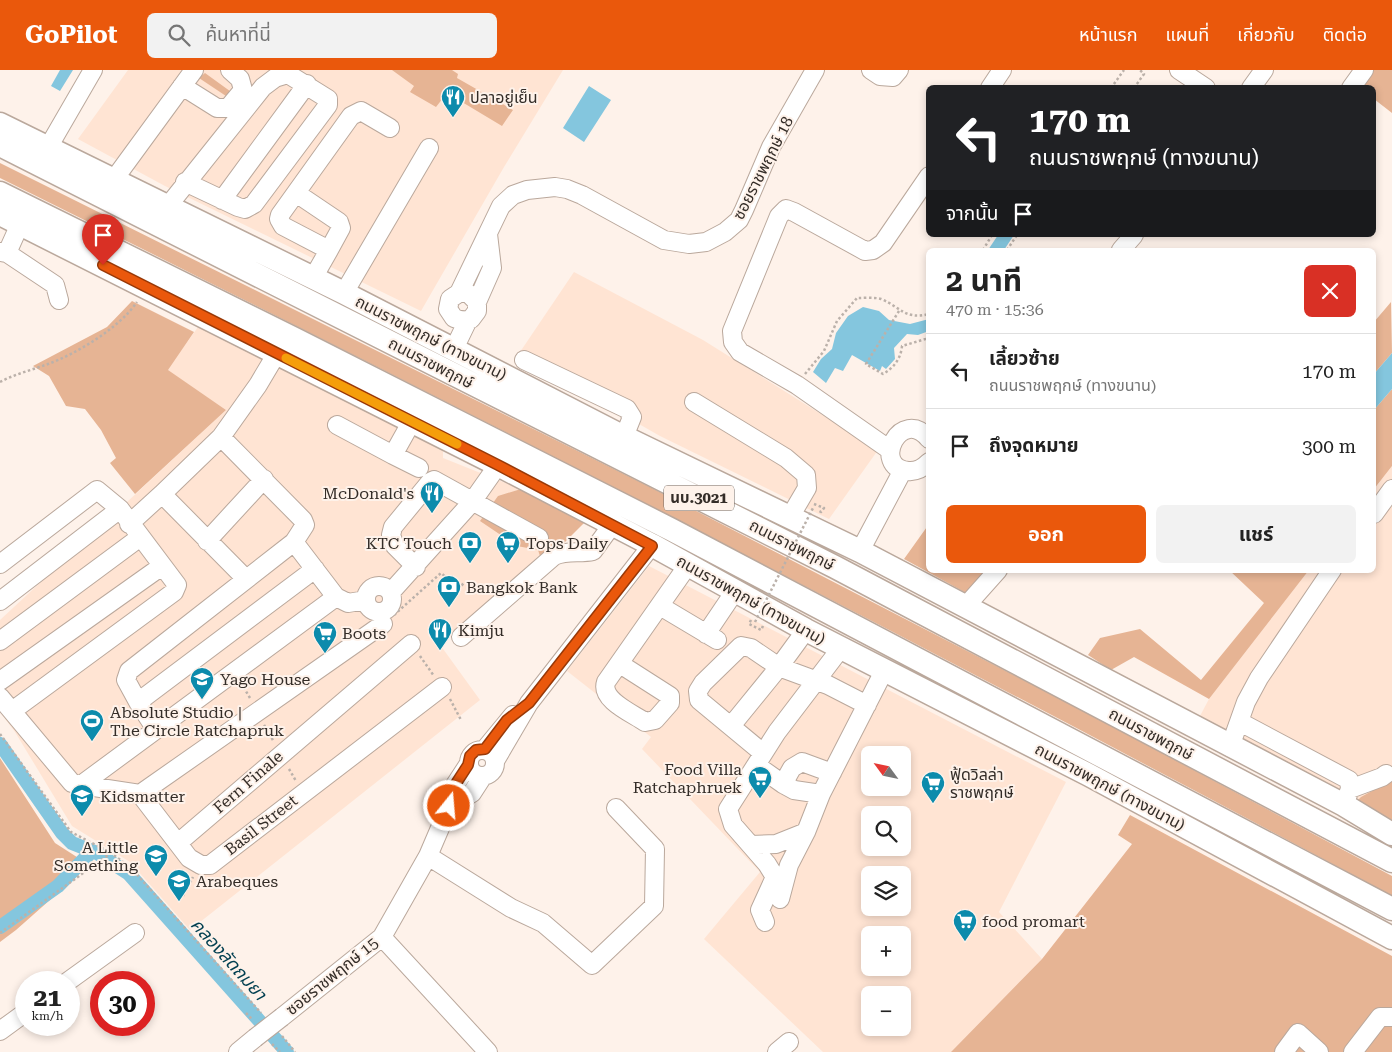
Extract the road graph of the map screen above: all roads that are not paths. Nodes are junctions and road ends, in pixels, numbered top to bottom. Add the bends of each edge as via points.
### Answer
1 (93, 70) edge
2 (194, 70) edge
3 (230, 70) edge
4 (815, 70) edge
5 (870, 70) edge
6 (899, 70) edge
7 (1002, 70) edge
8 (1179, 70) edge
9 (1264, 70) edge
10 (1364, 70) edge
11 (307, 84) junction
12 (992, 85) edge
13 (1202, 85) edge
14 (1253, 85) edge
15 (1353, 85) edge
16 (182, 86) junction
17 (0, 124) edge
18 (390, 128) dead end
19 (0, 145) edge
20 (49, 146) junction
21 (429, 148) dead end
22 (115, 178) junction
23 (926, 180) edge
24 (185, 182) junction
25 (0, 193) edge
26 (296, 193) junction
27 (222, 200) junction
28 (0, 204) edge
29 (168, 206) junction
30 (0, 214) edge
31 (20, 224) junction
32 (1132, 237) edge
33 (1123, 248) edge
34 (329, 250) junction
35 (4, 252) edge
36 (119, 273) junction
37 (313, 278) junction
38 (344, 293) junction
39 (470, 297) junction
40 (59, 300) dead end
41 (450, 314) junction
42 (468, 320) junction
43 (446, 345) junction
44 (277, 354) junction
45 (524, 360) dead end
46 (694, 402) dead end
47 (412, 421) junction
48 (336, 425) dead end
49 (221, 437) junction
50 (624, 437) junction
51 (926, 437) edge
52 (890, 450) junction
53 (393, 455) junction
54 (926, 464) edge
55 (498, 465) junction
56 (419, 468) dead end
57 (903, 470) junction
58 (264, 479) junction
59 (1392, 489) edge
60 (162, 494) junction
61 (472, 502) junction
62 (1376, 511) edge
63 (790, 517) junction
64 (129, 524) junction
65 (612, 525) junction
66 (539, 538) dead end
67 (207, 541) junction
68 (294, 542) junction
69 (652, 546) junction
70 (860, 551) junction
71 (0, 564) edge
72 (688, 565) junction
73 (162, 566) junction
74 (416, 567) junction
75 (835, 567) junction
76 (315, 570) junction
77 (995, 573) edge
78 (1330, 573) edge
79 (245, 578) junction
80 (735, 591) junction
81 (336, 597) junction
82 (0, 601) edge
83 (660, 606) junction
84 (965, 607) junction
85 (383, 624) road end
86 (806, 630) junction
87 (875, 636) junction
88 (461, 637) dead end
89 (0, 641) edge
90 (411, 644) road end
91 (841, 648) junction
92 (620, 664) dead end
93 (779, 667) junction
94 (884, 671) junction
95 (0, 680) edge
96 (814, 680) junction
97 (442, 687) road end
98 (1125, 692) junction
99 (0, 697) edge
100 (138, 702) junction
101 (867, 705) junction
102 (12, 712) junction
103 (1240, 722) junction
104 (731, 726) junction
105 (156, 728) junction
106 (1230, 747) junction
107 (490, 755) junction
108 (759, 759) junction
109 (468, 765) junction
110 (832, 773) junction
111 (1386, 774) dead end
112 (1089, 775) junction
113 (483, 776) junction
114 (81, 784) junction
115 (783, 784) junction
116 (140, 794) junction
117 (821, 794) junction
118 (1347, 797) junction
119 (449, 806) junction
120 (616, 808) dead end
121 (806, 832) junction
122 (1392, 834) edge
123 (178, 843) junction
124 (751, 845) junction
125 (428, 856) junction
126 (1392, 861) edge
127 (767, 864) junction
128 (789, 864) junction
129 (780, 899) dead end
130 (1392, 909) edge
131 (765, 922) dead end
132 (135, 933) dead end
133 (382, 937) junction
134 (1392, 938) edge
135 (80, 973) edge
136 (1392, 1017) edge
137 (15, 1020) edge
138 (0, 1031) edge
139 (238, 1052) edge
140 (488, 1052) edge
141 (1284, 1052) edge
142 (1319, 1052) edge
143 (1354, 1052) edge

1 - 20 street
2 - 16 street
3 - 16 street via 240,79 244,90 228,108 217,108
4 - 39 street, ซอยราชพฤกษ์ 18 via 771,147 738,220 725,232 706,242 689,244 664,240 582,195 555,187 527,190 514,195 501,206 488,234 492,268
5 - 6 street via 880,76 893,77
7 - 12 street
8 - 13 street
9 - 14 street
10 - 15 street
11 - 24 street via 288,74 281,74 263,86
11 - 27 street
11 - 27 street via 328,99 328,105 254,204 245,209
16 - 22 street
17 - 20 main road, ถนนราชพฤกษ์ (ทางขนาน) / นบ.3021
18 - 26 street via 362,111 351,116
19 - 75 main road, ถนนราชพฤกษ์ / นบ.3021
20 - 22 main road, ถนนราชพฤกษ์ (ทางขนาน) / นบ.3021
21 - 38 street
22 - 29 main road, ถนนราชพฤกษ์ (ทางขนาน) / นบ.3021
23 - 52 street via 874,250 865,251 786,210 779,216 732,331 733,342 740,352 796,385
24 - 27 street
24 - 29 street
25 - 87 main road, นบ.3021 via 379,381
26 - 34 street via 339,222 340,228
26 - 34 street via 280,215 282,226
28 - 36 main road via 102,257
29 - 37 main road, ถนนราชพฤกษ์ (ทางขนาน) / นบ.3021
30 - 31 main road, ถนนราชพฤกษ์ (ทางขนาน)
31 - 35 street
31 - 36 main road, ถนนราชพฤกษ์ (ทางขนาน)
32 - 33 street
34 - 37 street
35 - 40 street via 55,286
36 - 44 main road, ถนนราชพฤกษ์ (ทางขนาน)
37 - 38 main road, ถนนราชพฤกษ์ (ทางขนาน) / นบ.3021
38 - 43 main road, ถนนราชพฤกษ์ (ทางขนาน) / นบ.3021
39 - 41 street, ซอยราชพฤกษ์ 18 via 450,299
39 - 42 street, ซอยราชพฤกษ์ 18 via 477,311
41 - 42 street via 458,320
41 - 43 street, ซอยราชพฤกษ์ 18
42 - 43 street, ซอยราชพฤกษ์ 18
43 - 50 main road, ถนนราชพฤกษ์ (ทางขนาน) / นบ.3021
44 - 47 main road, ถนนราชพฤกษ์ (ทางขนาน)
44 - 49 street
45 - 50 street via 627,409 632,417
46 - 63 street via 786,458 806,475 807,488
47 - 53 street
47 - 55 main road, ถนนราชพฤกษ์ (ทางขนาน)
48 - 53 street
49 - 58 street
49 - 60 street
50 - 63 main road, ถนนราชพฤกษ์ (ทางขนาน) / นบ.3021
51 - 52 street via 919,431 906,430 895,438
52 - 57 street via 894,462
53 - 56 street
54 - 57 street via 919,470
55 - 61 street
55 - 65 main road, ถนนราชพฤกษ์ (ทางขนาน)
57 - 70 street
58 - 67 street
58 - 68 street via 304,520 304,529
59 - 62 street
60 - 64 street
60 - 67 street
61 - 66 street
61 - 74 street
61 - 74 street via 439,481 430,482 393,527 391,534 395,546
63 - 70 main road, ถนนราชพฤกษ์ (ทางขนาน) / นบ.3021
64 - 71 street via 103,493 94,491
64 - 73 street
64 - 82 street
64 - 89 street
65 - 69 main road, ถนนราชพฤกษ์ (ทางขนาน)
65 - 88 street via 594,551 563,552 554,556
67 - 79 street
68 - 76 street
68 - 79 street
69 - 72 main road, ถนนราชพฤกษ์ (ทางขนาน)
69 - 107 street, ซอยราชพฤกษ์ 15 via 529,703 507,720
70 - 84 main road, ถนนราชพฤกษ์ (ทางขนาน) / นบ.3021
72 - 80 main road, ถนนราชพฤกษ์ (ทางขนาน)
72 - 83 street
73 - 95 street
73 - 102 street via 177,586 174,592
74 - 81 street via 391,592 386,587 375,586 368,592 366,600 348,603
75 - 98 main road
75 - 126 main road, ถนนราชพฤกษ์ / นบ.3021
76 - 81 street
76 - 100 street
77 - 84 street
78 - 103 street via 1277,649 1246,702
79 - 100 street via 129,671 126,680
80 - 83 street via 711,637
80 - 86 main road, ถนนราชพฤกษ์ (ทางขนาน)
81 - 105 street
83 - 92 street
84 - 98 main road, ถนนราชพฤกษ์ (ทางขนาน) / นบ.3021
85 - 116 street
86 - 91 main road, ถนนราชพฤกษ์ (ทางขนาน)
86 - 93 street
87 - 112 main road via 892,655 1064,751
87 - 130 main road, นบ.3021
90 - 123 street, Fern Finale
91 - 94 main road, ถนนราชพฤกษ์ (ทางขนาน)
91 - 96 street
93 - 96 street
93 - 104 street
93 - 104 street via 751,648 741,646 703,683 698,691 700,700
94 - 101 street
94 - 112 main road, ถนนราชพฤกษ์ (ทางขนาน)
96 - 101 street
96 - 108 street
97 - 123 street, Basil Street via 210,865 201,865 189,858
98 - 106 main road, ถนนราชพฤกษ์ (ทางขนาน) / นบ.3021
99 - 102 street
100 - 105 street
101 - 110 street
102 - 114 street via 72,783
103 - 106 street
103 - 118 street via 1341,774 1349,780
104 - 108 street
105 - 114 street
106 - 118 main road, ถนนราชพฤกษ์ (ทางขนาน) / นบ.3021
107 - 109 street, ซอยราชพฤกษ์ 15 via 472,753
107 - 113 street, ซอยราชพฤกษ์ 15 via 494,769
108 - 115 street
108 - 124 street via 728,809 732,825
109 - 113 street via 476,775
109 - 119 street, ซอยราชพฤกษ์ 15 via 455,785
110 - 115 street via 802,762 792,768
110 - 117 street
111 - 118 street
112 - 134 main road, ถนนราชพฤกษ์ (ทางขนาน)
113 - 119 street, ซอยราชพฤกษ์ 15 via 472,793
114 - 116 street
115 - 117 street via 794,790
116 - 123 street
117 - 121 street
118 - 122 main road, ถนนราชพฤกษ์ (ทางขนาน) / นบ.3021
119 - 125 street, ซอยราชพฤกษ์ 15
120 - 125 street via 655,849 654,906 592,965 543,923 511,908
121 - 124 street via 776,844
121 - 128 street
124 - 127 street
125 - 133 street, ซอยราชพฤกษ์ 15
127 - 128 street
127 - 131 street via 775,877 760,910
128 - 129 street
132 - 135 street
133 - 139 street, ซอยราชพฤกษ์ 15, bridge
133 - 140 street
136 - 143 street via 1380,1017
137 - 138 street
141 - 142 street via 1298,1033

